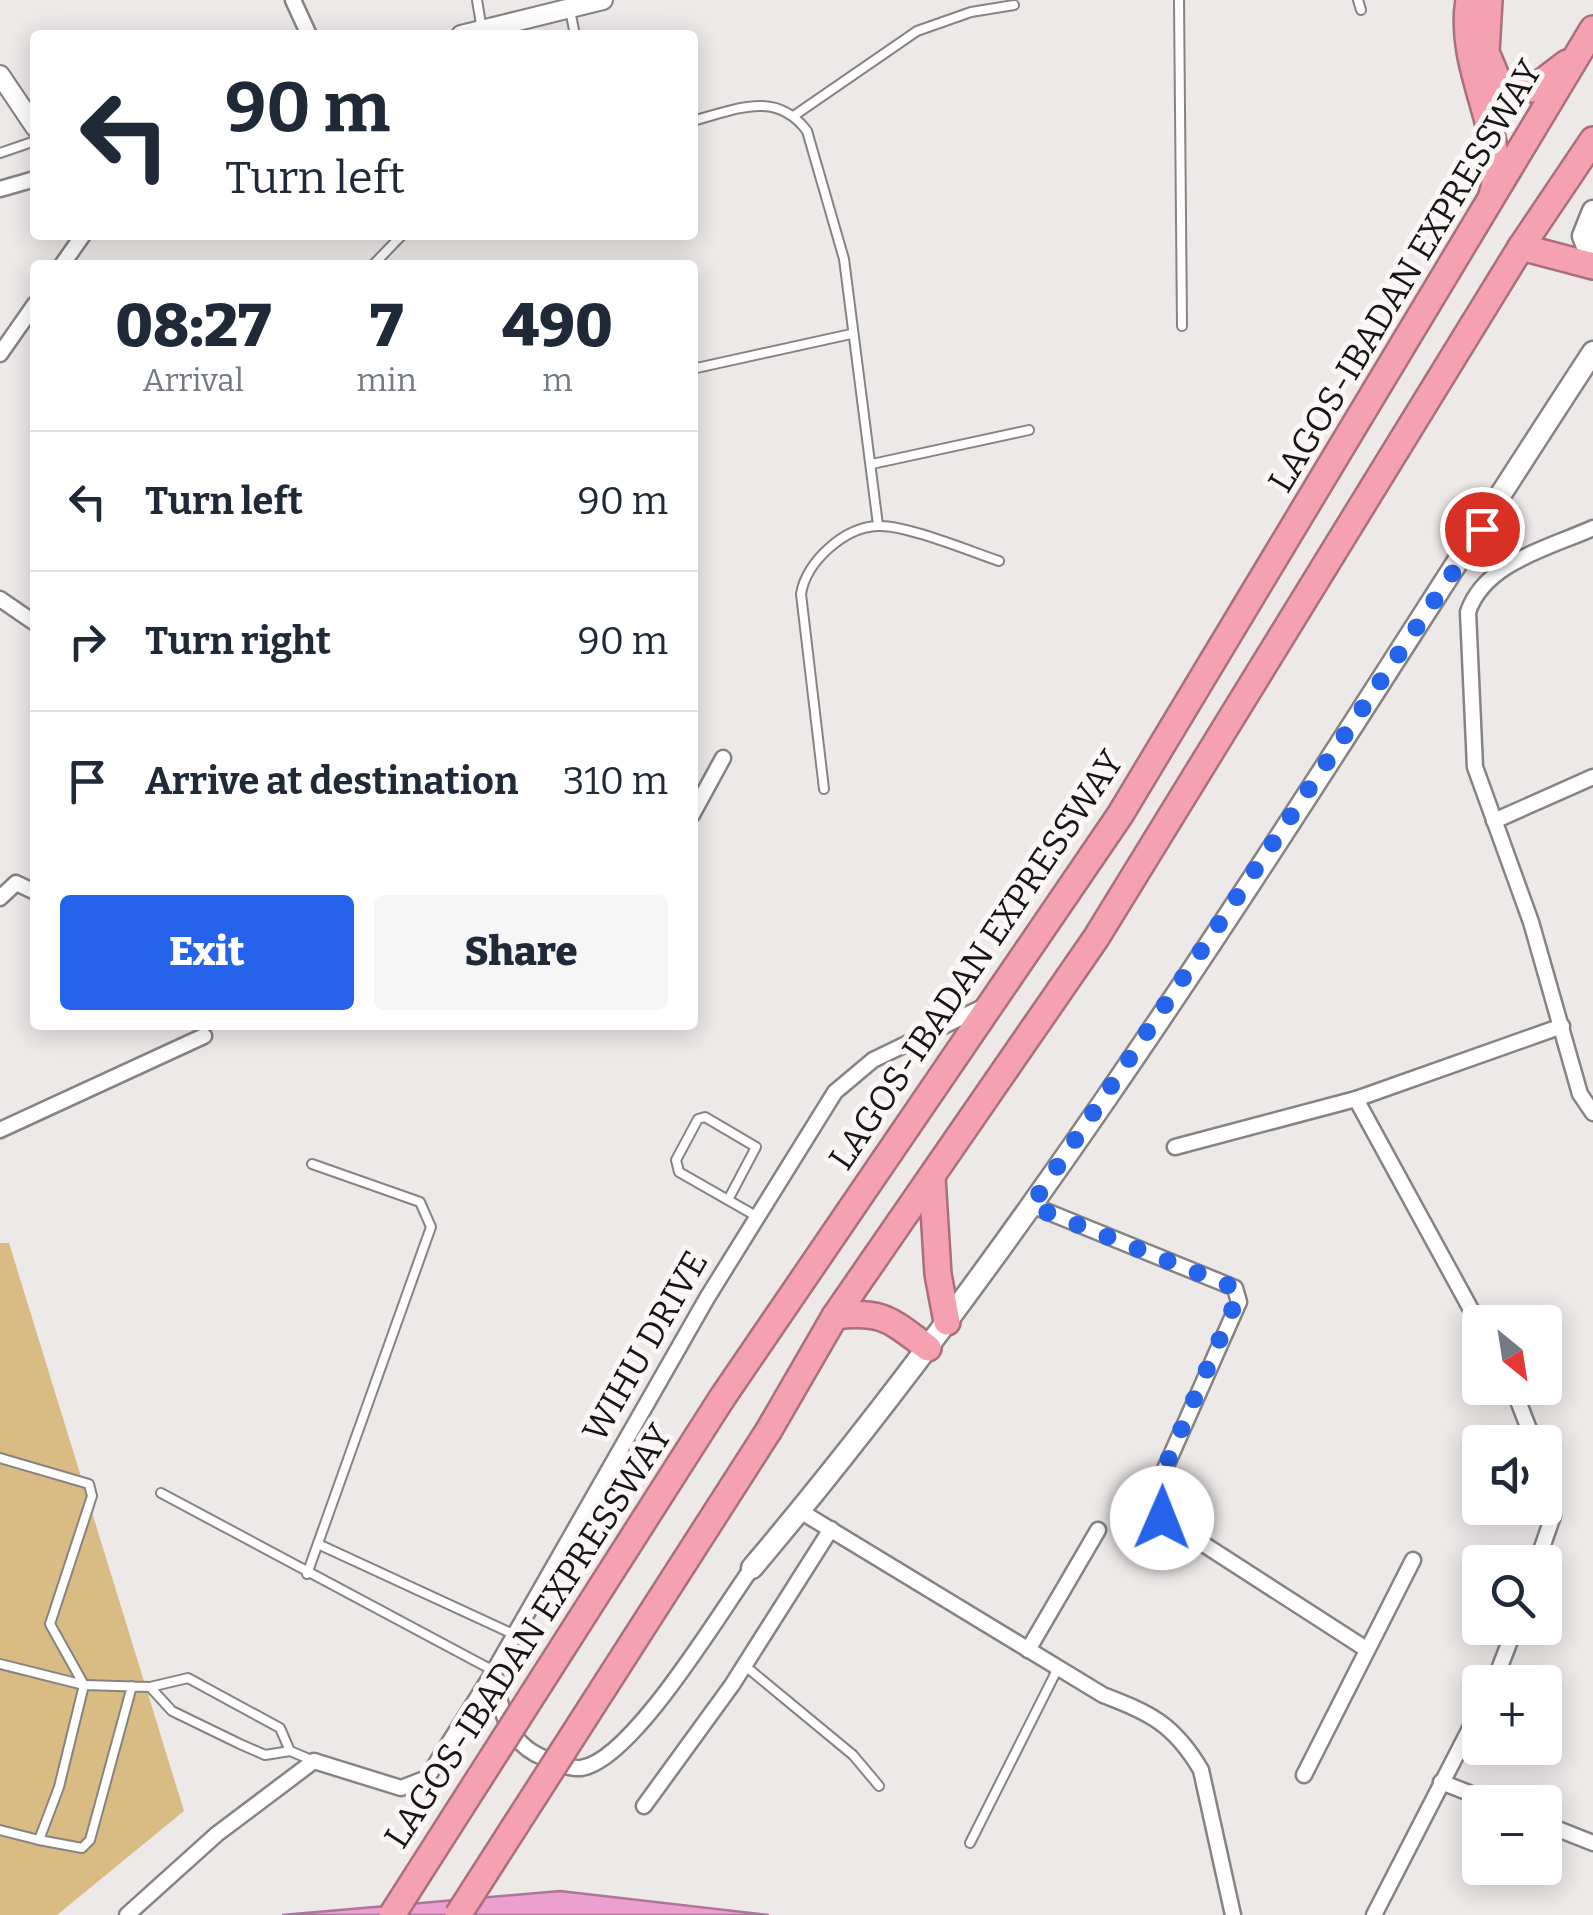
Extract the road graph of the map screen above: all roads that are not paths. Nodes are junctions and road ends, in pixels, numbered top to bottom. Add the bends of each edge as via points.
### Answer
1 (293, 0) edge
2 (477, 0) edge
3 (603, 0) edge
4 (1179, 0) edge
5 (1469, 0) edge
6 (1490, 0) edge
7 (568, 4) edge
8 (1014, 4) dead end
9 (1593, 28) edge
10 (307, 30) edge
11 (482, 30) joint
12 (574, 30) edge
13 (0, 74) edge
14 (796, 115) junction
15 (30, 119) edge
16 (698, 119) edge
17 (1593, 140) edge
18 (30, 143) edge
19 (0, 153) edge
20 (30, 180) edge
21 (0, 188) edge
22 (1593, 210) edge
23 (1485, 214) junction
24 (397, 240) edge
25 (1521, 247) junction
26 (378, 260) edge
27 (1593, 264) edge
28 (30, 311) edge
29 (1182, 326) dead end
30 (851, 334) junction
31 (1593, 352) edge
32 (0, 354) edge
33 (698, 368) edge
34 (1586, 378) edge
35 (1029, 430) dead end
36 (872, 464) junction
37 (878, 526) junction
38 (1593, 528) edge
39 (999, 561) dead end
40 (0, 599) edge
41 (30, 619) edge
42 (724, 758) dead end
43 (1593, 777) edge
44 (824, 789) dead end
45 (698, 804) edge
46 (1494, 821) junction
47 (30, 890) edge
48 (0, 898) edge
49 (992, 1002) junction
50 (1562, 1026) junction
51 (204, 1036) dead end
52 (1356, 1099) junction
53 (1593, 1113) edge
54 (0, 1130) edge
55 (1176, 1146) dead end
56 (312, 1164) dead end
57 (932, 1176) junction
58 (728, 1200) junction
59 (1031, 1206) junction
60 (756, 1216) junction
61 (1469, 1305) edge
62 (836, 1316) junction
63 (947, 1322) junction
64 (928, 1348) junction
65 (0, 1458) edge
66 (160, 1493) dead end
67 (800, 1510) junction
68 (830, 1529) junction
69 (1098, 1530) dead end
70 (318, 1544) junction
71 (1413, 1560) dead end
72 (752, 1568) joint
73 (307, 1574) junction
74 (515, 1635) junction
75 (1028, 1650) junction
76 (1366, 1650) junction
77 (0, 1664) edge
78 (744, 1664) junction
79 (1058, 1668) junction
80 (494, 1672) junction
81 (84, 1685) junction
82 (132, 1686) junction
83 (150, 1686) junction
84 (1462, 1744) edge
85 (290, 1751) junction
86 (314, 1761) junction
87 (1304, 1775) dead end
88 (1442, 1782) junction
89 (878, 1786) dead end
90 (1462, 1790) edge
91 (644, 1806) dead end
92 (0, 1830) edge
93 (1562, 1831) edge
94 (39, 1840) junction
95 (970, 1843) dead end
96 (1593, 1843) edge
97 (127, 1915) edge
98 (392, 1915) edge
99 (458, 1915) edge
100 (1234, 1915) edge
101 (1374, 1915) edge

1 - 10 street
2 - 11 lane
3 - 7 street
4 - 29 lane
5 - 23 highway via 1468,60 1496,169
6 - 9 highway via 1486,52 1499,82 1514,88 1533,89 1549,80
7 - 11 street
7 - 12 lane
8 - 14 lane via 916,30
9 - 23 highway, LAGOS-IBADAN EXPRESSWAY
13 - 15 street
14 - 16 lane via 765,103
14 - 30 lane via 807,130 844,259
17 - 25 highway
18 - 19 lane
20 - 21 street
22 - 27 main road via 1583,236
23 - 49 highway, LAGOS-IBADAN EXPRESSWAY via 1120,815
24 - 26 lane
25 - 27 highway
25 - 57 highway via 1096,938
28 - 32 street
30 - 33 lane
30 - 36 lane
31 - 34 main road
34 - 59 main road
35 - 36 lane
36 - 37 lane
37 - 39 lane
37 - 44 lane via 832,548 804,575
38 - 46 street via 1492,574 1468,612 1475,767
40 - 41 street
42 - 45 street
43 - 46 street
46 - 50 street
47 - 48 street via 16,884
49 - 60 street, WIHU DRIVE via 873,1060 835,1092
49 - 98 highway, LAGOS-IBADAN EXPRESSWAY, bridge via 722,1398
50 - 52 street
50 - 53 street via 1580,1094
51 - 54 street
52 - 55 street
52 - 61 street
56 - 70 lane via 420,1202 430,1228
57 - 62 highway
57 - 63 highway
58 - 58 lane via 756,1147 704,1117 676,1166
58 - 60 lane
59 - 63 main road
59 - 76 street via 1235,1288 1239,1302 1152,1498 1162,1518
60 - 74 street, WIHU DRIVE
62 - 64 highway via 877,1314
62 - 99 highway, bridge
63 - 64 main road
64 - 67 main road
65 - 81 lane via 89,1484 92,1496 50,1624
66 - 73 lane
67 - 68 street
67 - 72 main road
68 - 75 street
68 - 78 street
69 - 75 street
70 - 73 lane
70 - 74 lane
71 - 76 street
72 - 80 street via 638,1729 609,1756 579,1768 542,1758 513,1738
73 - 80 lane
74 - 80 street, WIHU DRIVE
75 - 79 street
76 - 87 street
77 - 81 lane
78 - 89 lane via 853,1755
78 - 91 street
79 - 95 lane
79 - 100 street via 1157,1716 1189,1750 1201,1770
80 - 86 street, WIHU DRIVE via 426,1778 414,1786 400,1788
81 - 82 lane
81 - 94 lane
82 - 83 lane
82 - 94 lane via 90,1840 82,1848
83 - 85 lane via 172,1710 252,1749 265,1755
83 - 85 lane via 188,1678 280,1728
84 - 88 street
85 - 86 lane
86 - 97 street via 217,1834
88 - 90 street
88 - 101 street
92 - 94 lane
93 - 96 street

